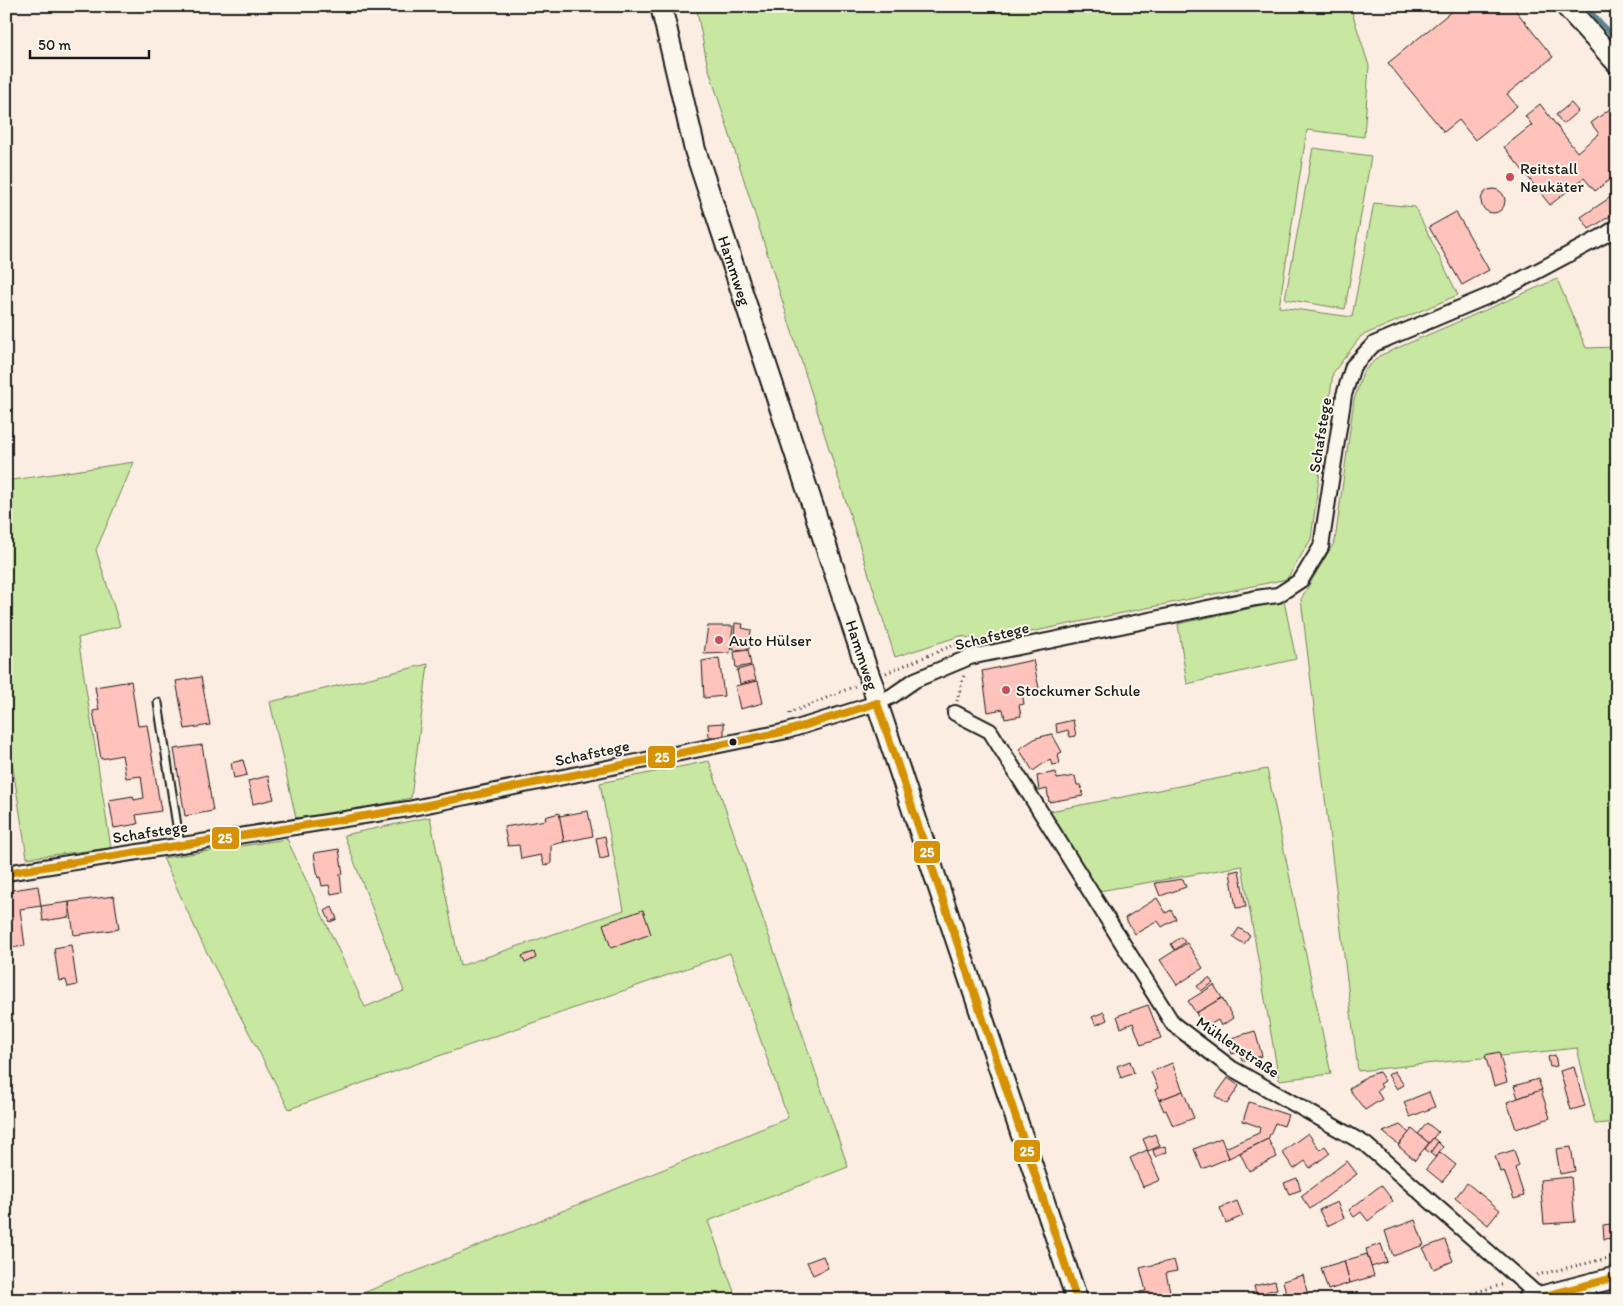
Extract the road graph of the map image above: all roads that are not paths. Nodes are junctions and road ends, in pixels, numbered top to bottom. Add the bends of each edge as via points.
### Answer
1 (661, 6) edge
2 (1566, 6) edge
3 (1617, 63) edge
4 (1617, 227) edge
5 (872, 687) junction
6 (158, 702) dead end
7 (955, 713) road end
8 (180, 845) junction
9 (6, 873) edge
10 (1617, 1276) edge
11 (1534, 1298) edge
12 (1077, 1300) edge

1 - 5 main road, Hammweg via 695,150
2 - 3 main road
4 - 5 street, Schafstege via 1498,292 1374,344 1353,366 1344,395 1322,547 1301,580 1278,595 970,657 915,680 892,696
5 - 8 street, Schafstege via 787,731 408,809
5 - 12 main road, Hammweg
6 - 8 lane
7 - 11 street, Mühlenstraße via 990,731 1173,1024 1231,1068 1365,1144 1521,1279
8 - 9 street, Schafstege
10 - 11 main road

